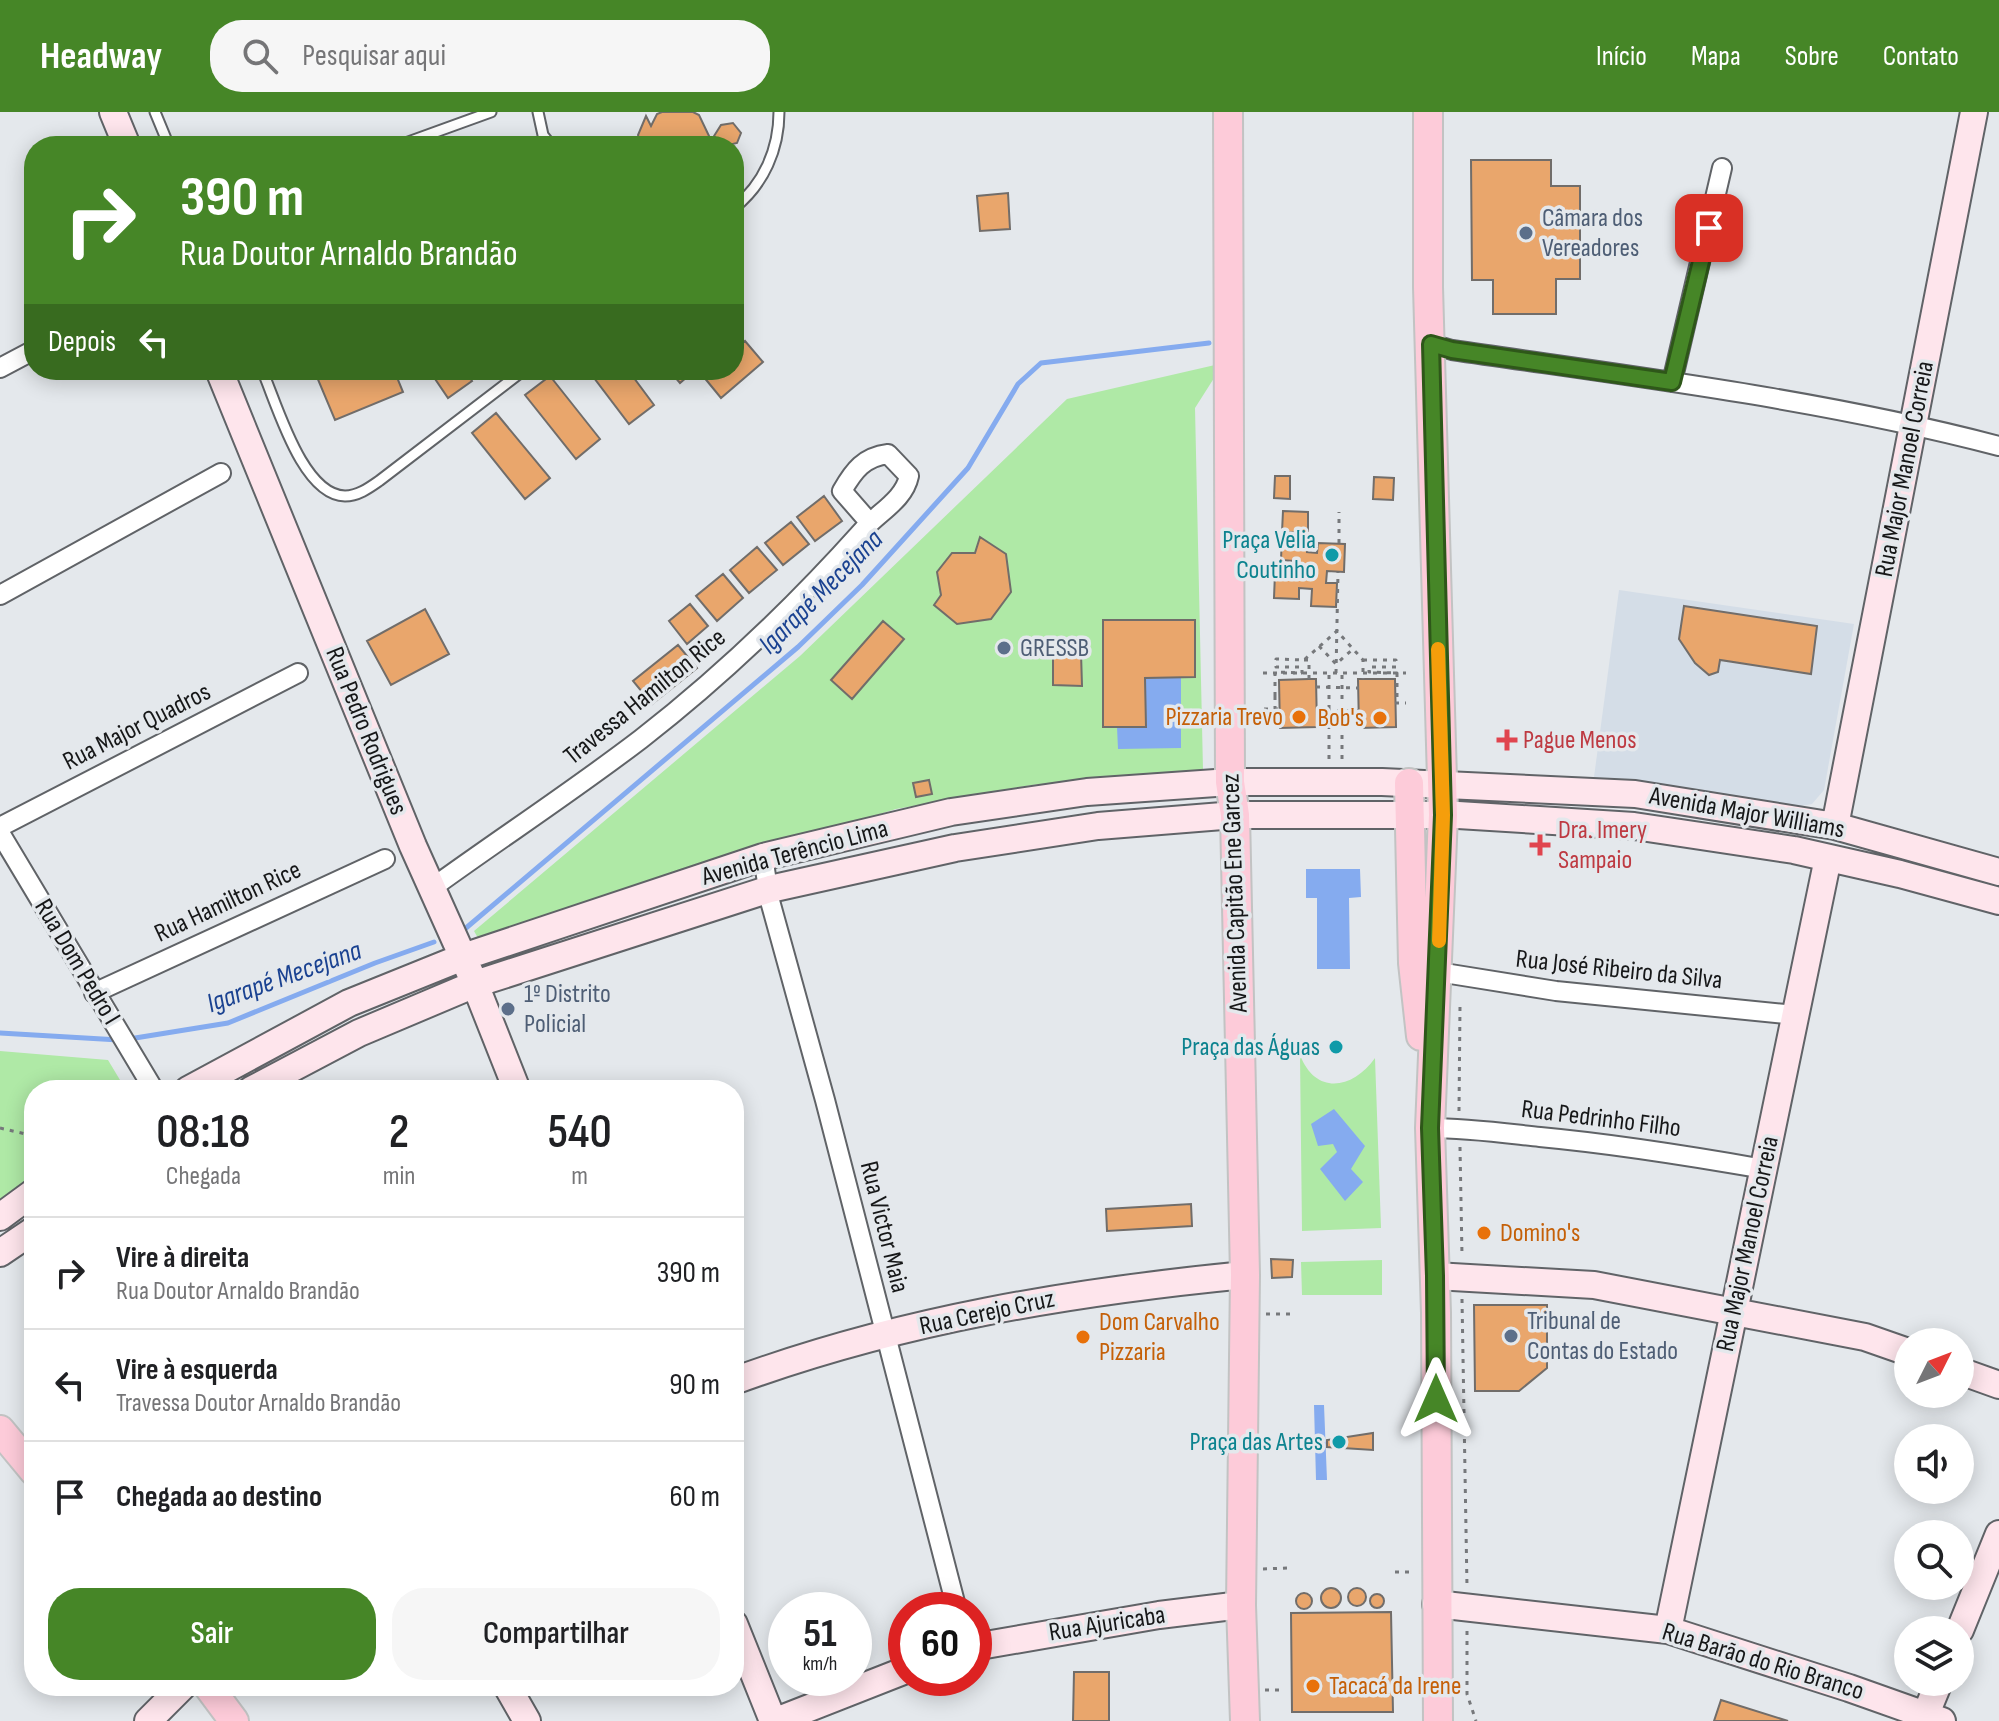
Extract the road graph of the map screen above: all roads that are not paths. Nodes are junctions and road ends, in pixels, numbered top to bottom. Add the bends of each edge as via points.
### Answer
1 (113, 112) edge
2 (155, 112) edge
3 (491, 112) edge
4 (538, 112) edge
5 (779, 112) edge
6 (1228, 112) edge
7 (1428, 112) edge
8 (1974, 112) edge
9 (123, 136) edge
10 (165, 136) edge
11 (425, 136) edge
12 (544, 136) edge
13 (1722, 168) dead end
14 (744, 197) edge
15 (1431, 344) junction
16 (24, 355) edge
17 (0, 368) edge
18 (223, 380) edge
19 (266, 380) edge
20 (511, 380) edge
21 (1672, 382) junction
22 (1914, 424) junction
23 (1999, 446) edge
24 (221, 473) dead end
25 (870, 523) dead end
26 (0, 595) edge
27 (298, 673) dead end
28 (1230, 782) junction
29 (1409, 783) junction
30 (1442, 784) junction
31 (1235, 815) junction
32 (1411, 815) junction
33 (1443, 815) junction
34 (1835, 826) junction
35 (0, 827) edge
36 (0, 833) edge
37 (763, 857) junction
38 (1828, 858) junction
39 (385, 859) dead end
40 (1999, 872) edge
41 (770, 889) junction
42 (434, 892) junction
43 (1999, 901) edge
44 (461, 954) junction
45 (1438, 972) junction
46 (475, 984) junction
47 (94, 993) junction
48 (1795, 1015) junction
49 (148, 1080) edge
50 (207, 1080) edge
51 (270, 1080) edge
52 (513, 1080) edge
53 (1430, 1128) junction
54 (1764, 1169) junction
55 (24, 1199) edge
56 (0, 1217) edge
57 (24, 1237) edge
58 (0, 1253) edge
59 (1245, 1275) junction
60 (1435, 1276) junction
61 (1733, 1311) junction
62 (884, 1334) junction
63 (1894, 1347) edge
64 (1974, 1376) edge
65 (744, 1378) edge
66 (1999, 1385) edge
67 (0, 1430) edge
68 (24, 1459) edge
69 (1999, 1534) edge
70 (952, 1592) edge
71 (1436, 1604) junction
72 (1241, 1605) junction
73 (1966, 1616) edge
74 (1668, 1630) junction
75 (992, 1644) edge
76 (744, 1648) edge
77 (888, 1677) edge
78 (173, 1696) edge
79 (215, 1696) edge
80 (513, 1696) edge
81 (1936, 1696) edge
82 (1930, 1719) edge
83 (148, 1721) edge
84 (234, 1721) edge
85 (527, 1721) edge
86 (774, 1721) edge
87 (1245, 1721) edge
88 (1438, 1721) edge

1 - 9 main road
2 - 10 lane
3 - 11 lane
4 - 12 lane
5 - 14 lane via 770,163
6 - 28 main road, Avenida Capitão Ene Garcez
7 - 15 main road
8 - 22 main road, Rua Major Manoel Correia
13 - 21 street
15 - 21 street
15 - 30 main road
16 - 17 street
18 - 42 main road, Rua Pedro Rodrigues
19 - 20 lane via 302,464 324,490 344,496 379,481
21 - 22 street
22 - 23 street
22 - 34 main road, Rua Major Manoel Correia
24 - 26 street
25 - 42 street, Travessa Hamilton Rice via 805,595 641,738
27 - 35 street, Rua Major Quadros
28 - 29 main road, Avenida Terêncio Lima
28 - 31 main road, Avenida Capitão Ene Garcez
28 - 37 main road, Avenida Terêncio Lima via 1087,792 951,812
29 - 30 main road, Avenida Terêncio Lima
29 - 32 main road
30 - 33 main road
30 - 34 main road, Avenida Major Williams via 1635,794
31 - 32 main road, Avenida Terêncio Lima
31 - 41 main road, Avenida Terêncio Lima via 1098,826 955,848
31 - 59 main road, Avenida Capitão Ene Garcez
32 - 33 main road, Avenida Terêncio Lima
32 - 53 main road via 1413,963
33 - 38 main road, Avenida Major Williams via 1634,826
33 - 45 main road
34 - 40 main road, Avenida Major Williams
36 - 47 street, Rua Dom Pedro I
37 - 41 street, Rua Victor Maia
37 - 44 main road, Avenida Terêncio Lima
38 - 43 main road, Avenida Major Williams
38 - 48 main road, Rua Major Manoel Correia
39 - 47 street, Rua Hamilton Rice
41 - 46 main road, Avenida Terêncio Lima
41 - 62 street, Rua Victor Maia
42 - 44 main road, Rua Pedro Rodrigues
44 - 46 main road, Rua Pedro Rodrigues
44 - 50 main road, Avenida Terêncio Lima via 349,1003
45 - 48 street, Rua José Ribeiro da Silva via 1556,991
45 - 53 main road
46 - 51 main road, Avenida Terêncio Lima via 359,1033
46 - 52 main road, Rua Pedro Rodrigues
47 - 49 street, Rua Dom Pedro I
48 - 54 main road, Rua Major Manoel Correia
53 - 54 street, Rua Pedrinho Filho via 1572,1140
53 - 60 main road
54 - 61 main road, Rua Major Manoel Correia
55 - 56 main road
57 - 58 main road
59 - 62 main road, Rua Cerejo Cruz via 1019,1304
59 - 72 main road, Avenida Capitão Ene Garcez
60 - 61 main road via 1594,1285
60 - 71 main road
61 - 63 main road
61 - 74 main road, Rua Major Manoel Correia
62 - 65 main road, Rua Cerejo Cruz
62 - 70 street, Rua Victor Maia
64 - 66 main road
67 - 68 main road
69 - 73 main road
71 - 74 main road, Rua Barão do Rio Branco
71 - 88 main road
72 - 75 main road, Rua Ajuricaba
72 - 87 main road, Avenida Capitão Ene Garcez
74 - 82 main road, Rua Barão do Rio Branco
76 - 86 main road
77 - 86 main road
78 - 83 main road
79 - 84 main road
80 - 85 main road
81 - 82 main road

